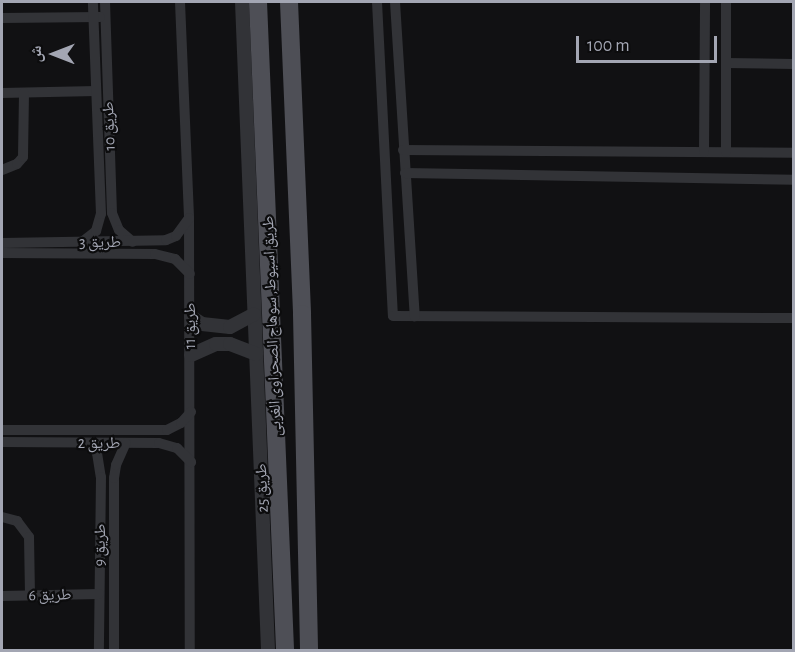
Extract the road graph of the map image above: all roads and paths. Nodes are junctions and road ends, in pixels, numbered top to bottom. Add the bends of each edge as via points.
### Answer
1 (93, 2) edge
2 (105, 2) edge
3 (180, 2) edge
4 (242, 2) edge
5 (258, 2) edge
6 (289, 2) edge
7 (377, 2) edge
8 (395, 2) edge
9 (705, 2) edge
10 (726, 2) edge
11 (94, 17) junction
12 (106, 17) junction
13 (2, 18) edge
14 (726, 63) junction
15 (794, 64) edge
16 (96, 92) junction
17 (2, 93) edge
18 (24, 93) junction
19 (403, 150) junction
20 (704, 152) junction
21 (726, 152) junction
22 (794, 153) edge
23 (2, 170) edge
24 (405, 173) junction
25 (794, 180) edge
26 (189, 218) junction
27 (82, 242) junction
28 (133, 242) junction
29 (2, 243) edge
30 (2, 253) edge
31 (190, 274) junction
32 (254, 315) junction
33 (415, 316) junction
34 (190, 317) junction
35 (794, 318) edge
36 (256, 354) junction
37 (190, 355) junction
38 (191, 412) junction
39 (2, 430) edge
40 (2, 442) edge
41 (90, 443) junction
42 (126, 443) junction
43 (190, 462) junction
44 (2, 517) edge
45 (99, 594) junction
46 (2, 596) edge
47 (30, 596) junction
48 (99, 651) edge
49 (114, 651) edge
50 (190, 651) edge
51 (268, 651) edge
52 (285, 651) edge
53 (309, 651) edge

1 - 11 street, طريق 10
2 - 12 street, طريق 10
3 - 26 street, طريق 11
4 - 32 street, طريق 25
5 - 52 main road, طريق اسيوط, سوهاج الصحراوى الغربى
6 - 53 main road, طريق اسيوط, سوهاج الصحراوى الغربى via 302,314
7 - 33 street via 393,316
8 - 19 street
9 - 20 street
10 - 14 street
11 - 12 street
11 - 13 street
11 - 16 street, طريق 10
12 - 28 street, طريق 10 via 112,213 119,230
14 - 15 street
14 - 21 street
16 - 18 street
16 - 27 street, طريق 10 via 101,214 96,231
17 - 18 street
18 - 23 street via 23,157
19 - 20 street
19 - 24 street
20 - 21 street
21 - 22 street
24 - 25 street
24 - 33 street
26 - 28 street, طريق 3 via 176,236
26 - 31 street, طريق 11
27 - 28 street, طريق 3
27 - 29 street, طريق 3
30 - 31 street, طريق 3 via 155,254 175,259
31 - 34 street, طريق 11
32 - 34 street via 230,327 209,326
32 - 36 street, طريق 25
33 - 35 street
34 - 37 street, طريق 11
36 - 37 street via 230,344 216,344
36 - 51 street, طريق 25
37 - 38 street, طريق 11
38 - 39 street, طريق 2 via 167,430
38 - 43 street, طريق 11
40 - 41 street, طريق 2
41 - 42 street, طريق 2
41 - 45 street, طريق 9 via 97,453 101,477
42 - 43 street, طريق 2 via 168,444 185,454
42 - 49 street, طريق 9 via 114,478
43 - 50 street, طريق 11
44 - 47 street via 17,521 29,537
45 - 47 street, طريق 6
45 - 48 street, طريق 9
46 - 47 street, طريق 6

